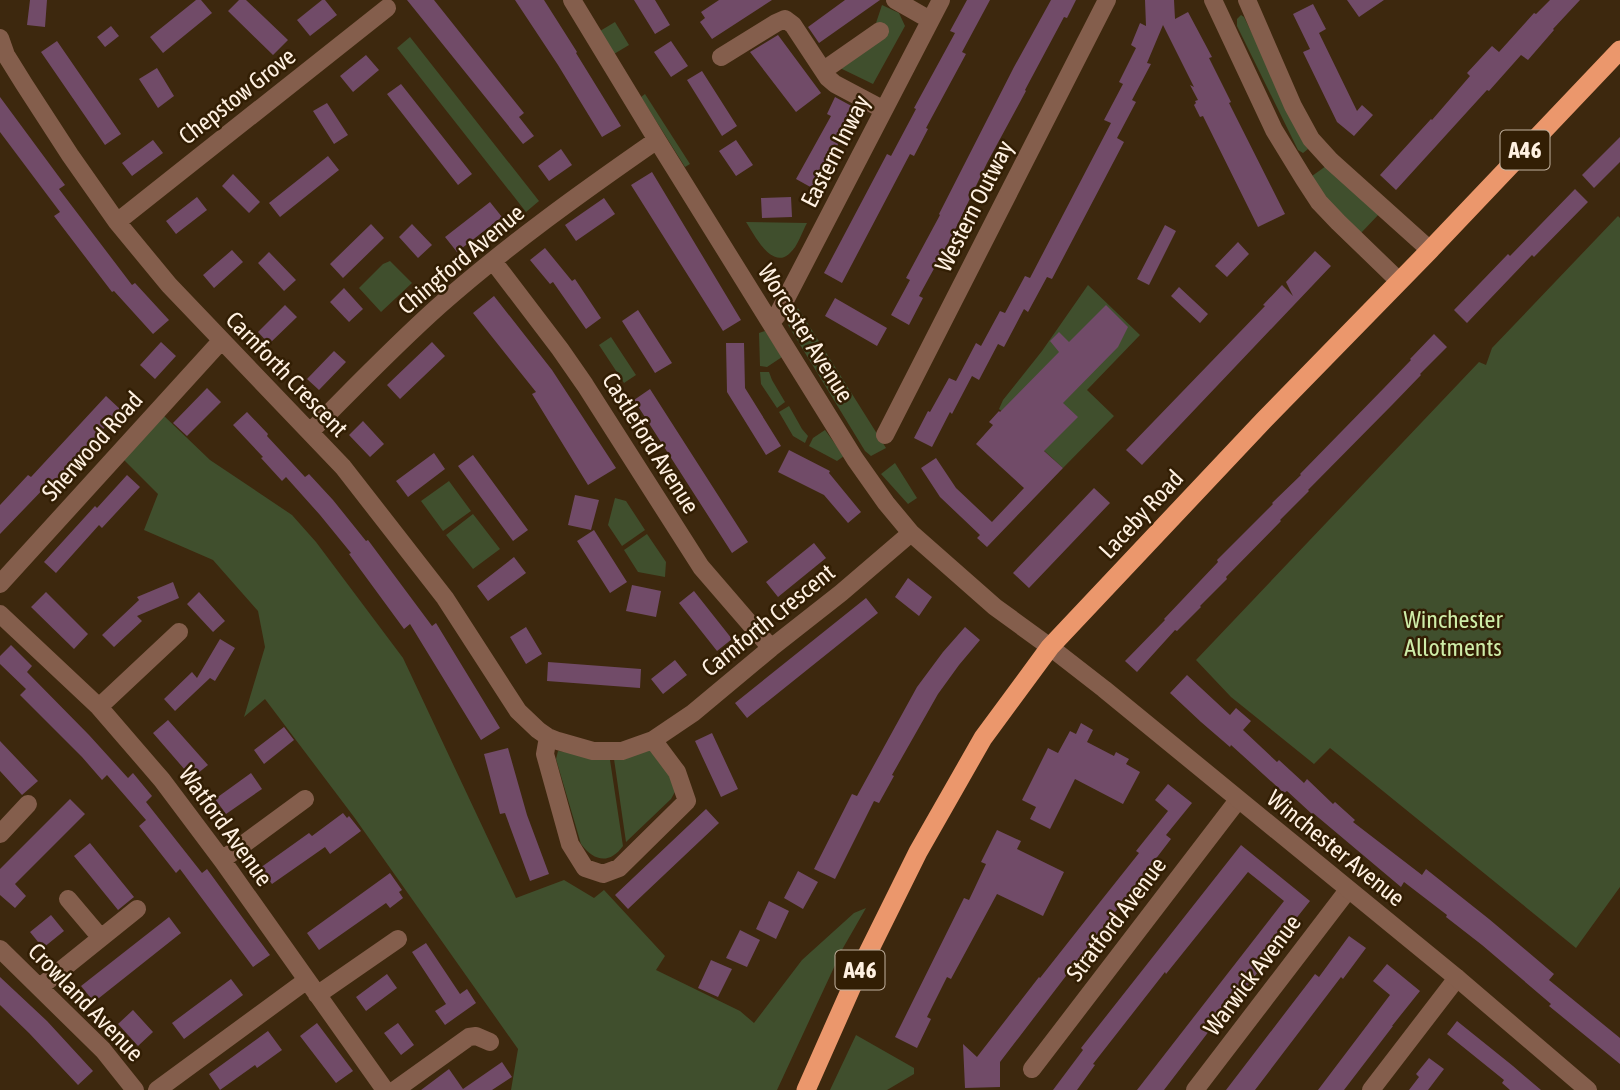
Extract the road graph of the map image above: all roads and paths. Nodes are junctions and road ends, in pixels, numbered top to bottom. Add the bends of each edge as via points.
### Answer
1 (572, 0) edge
2 (895, 0) edge
3 (941, 0) edge
4 (1107, 0) edge
5 (1249, 1) edge
6 (387, 8) dead end
7 (1217, 8) edge
8 (930, 20) junction
9 (880, 31) dead end
10 (0, 38) edge
11 (1620, 50) edge
12 (722, 57) dead end
13 (824, 70) junction
14 (884, 110) junction
15 (657, 140) junction
16 (1321, 152) junction
17 (1298, 169) junction
18 (117, 222) junction
19 (1430, 250) junction
20 (493, 261) junction
21 (1399, 281) junction
22 (771, 323) junction
23 (221, 341) junction
24 (310, 432) junction
25 (885, 435) dead end
26 (911, 533) junction
27 (0, 584) edge
28 (0, 614) edge
29 (179, 632) dead end
30 (1049, 647) junction
31 (771, 648) junction
32 (99, 706) junction
33 (548, 737) junction
34 (653, 740) junction
35 (305, 799) dead end
36 (1238, 800) junction
37 (28, 804) dead end
38 (3, 825) edge
39 (222, 860) junction
40 (1348, 890) junction
41 (68, 899) dead end
42 (137, 909) dead end
43 (101, 938) junction
44 (398, 939) dead end
45 (0, 949) edge
46 (1457, 978) junction
47 (40, 987) junction
48 (312, 988) junction
49 (490, 1042) dead end
50 (1032, 1069) dead end
51 (135, 1090) edge
52 (157, 1090) edge
53 (385, 1090) edge
54 (395, 1090) edge
55 (806, 1090) edge
56 (1195, 1090) edge
57 (1371, 1090) edge
58 (1588, 1090) edge

1 - 15 street, Worcester Avenue
2 - 8 street
3 - 8 street, Eastern Inway
4 - 25 street, Western Outway
5 - 7 street
5 - 16 street via 1293,106
6 - 18 street, Chepstow Grove
7 - 17 street via 1274,130
8 - 14 street, Eastern Inway
9 - 13 street
10 - 18 street, Carnforth Crescent via 24,84
11 - 19 highway, Laceby Road / A46
12 - 13 street via 785,19
13 - 14 street via 835,84
14 - 22 street, Eastern Inway
15 - 20 street, Chingford Avenue
15 - 22 street, Worcester Avenue
16 - 17 street
16 - 19 street
17 - 21 street via 1319,202
18 - 23 street, Carnforth Crescent
19 - 21 highway, Laceby Road / A46
20 - 24 street, Chingford Avenue via 405,337
20 - 31 street, Castleford Avenue via 585,385 701,567
21 - 30 highway, Laceby Road / A46
22 - 26 street, Worcester Avenue via 855,459
23 - 24 street, Carnforth Crescent
23 - 27 street, Sherwood Road
24 - 33 street, Carnforth Crescent via 343,467 445,598 518,711
26 - 30 street, Worcester Avenue via 995,607
26 - 31 street, Carnforth Crescent
28 - 32 street, Watford Avenue
29 - 32 street
30 - 36 street, Winchester Avenue
30 - 55 highway, Laceby Road / A46 via 983,738 918,852
31 - 34 street, Carnforth Crescent
32 - 39 street, Watford Avenue
33 - 34 street, Carnforth Crescent via 593,751 622,751
33 - 34 street via 545,754 570,844 585,868 603,874 619,868 687,801 677,772
35 - 39 street
36 - 40 street, Winchester Avenue
36 - 50 street, Stratford Avenue
37 - 38 street
39 - 48 street, Watford Avenue
40 - 46 street, Winchester Avenue
40 - 56 street, Warwick Avenue
41 - 43 street
42 - 43 street
43 - 47 street
44 - 48 street
45 - 47 street, Crowland Avenue
46 - 57 street
46 - 58 street, Winchester Avenue
47 - 51 street, Crowland Avenue via 103,1050
48 - 52 street
48 - 53 street, Watford Avenue
49 - 54 street via 469,1037

